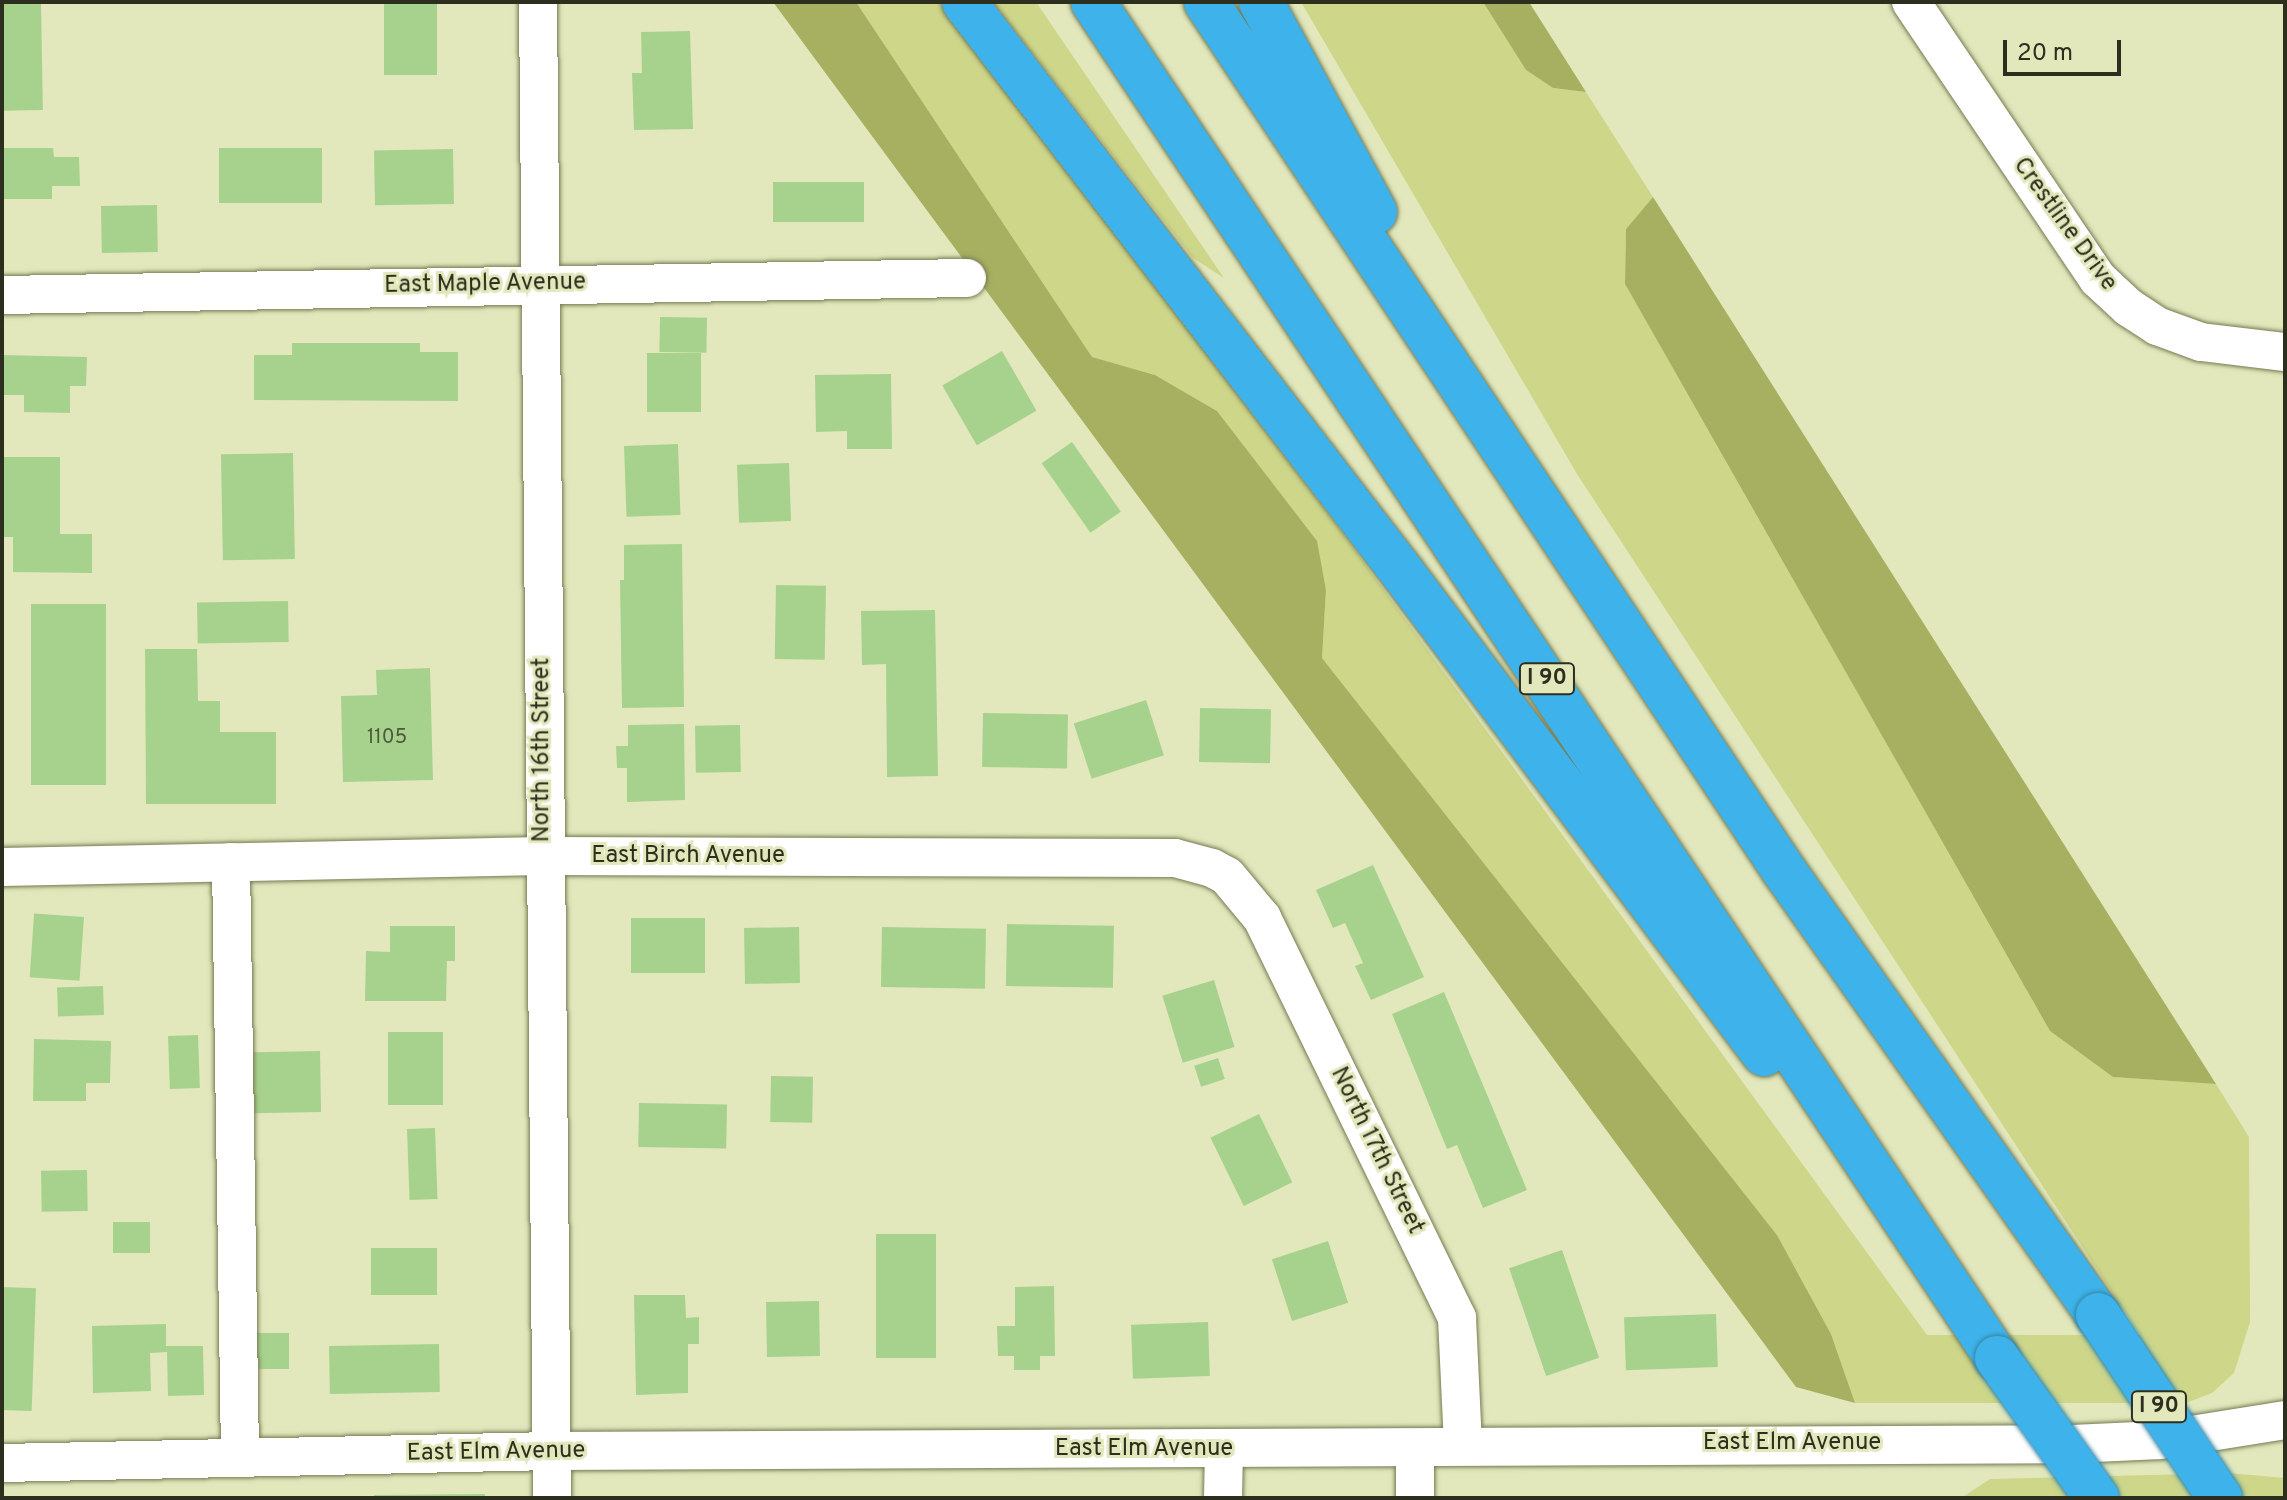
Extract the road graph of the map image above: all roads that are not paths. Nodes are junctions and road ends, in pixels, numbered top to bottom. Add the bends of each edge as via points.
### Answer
1 (538, 2) edge
2 (964, 2) edge
3 (1093, 2) edge
4 (1206, 2) edge
5 (1261, 2) edge
6 (1911, 2) edge
7 (967, 278) dead end
8 (540, 284) junction
9 (2, 295) edge
10 (2285, 352) edge
11 (1510, 464) junction
12 (544, 856) junction
13 (231, 862) junction
14 (2, 867) edge
15 (1227, 876) joint
16 (1920, 1240) junction
17 (2285, 1420) edge
18 (1463, 1446) junction
19 (1415, 1448) junction
20 (1224, 1450) junction
21 (551, 1451) junction
22 (240, 1457) junction
23 (2, 1463) edge
24 (552, 1498) edge
25 (1223, 1498) edge
26 (1415, 1498) edge
27 (2097, 1498) edge
28 (2220, 1498) edge

1 - 8 street, North 16th Street
2 - 16 highway, I 90 via 1758,1047
3 - 16 highway, I 90
4 - 11 highway, I 90
5 - 11 highway
6 - 10 street, Crestline Drive via 2069,240 2118,298 2157,326 2201,342
7 - 8 street, East Maple Avenue
8 - 9 street, East Maple Avenue
8 - 12 street, North 16th Street
11 - 28 highway, I 90, bridge via 1785,872 2098,1315
12 - 13 street, East Birch Avenue
12 - 15 street, East Birch Avenue via 1175,858
12 - 21 street, North 16th Street
13 - 14 street, East Birch Avenue
13 - 22 street
15 - 18 street, North 17th Street via 1262,918 1457,1318
16 - 27 highway, I 90, bridge
17 - 18 street, East Elm Avenue via 2209,1435 2103,1444
18 - 19 street, East Elm Avenue
19 - 20 street, East Elm Avenue
19 - 26 street
20 - 21 street, East Elm Avenue
20 - 25 street
21 - 22 street, East Elm Avenue
21 - 24 street, North 16th Street
22 - 23 street, East Elm Avenue

